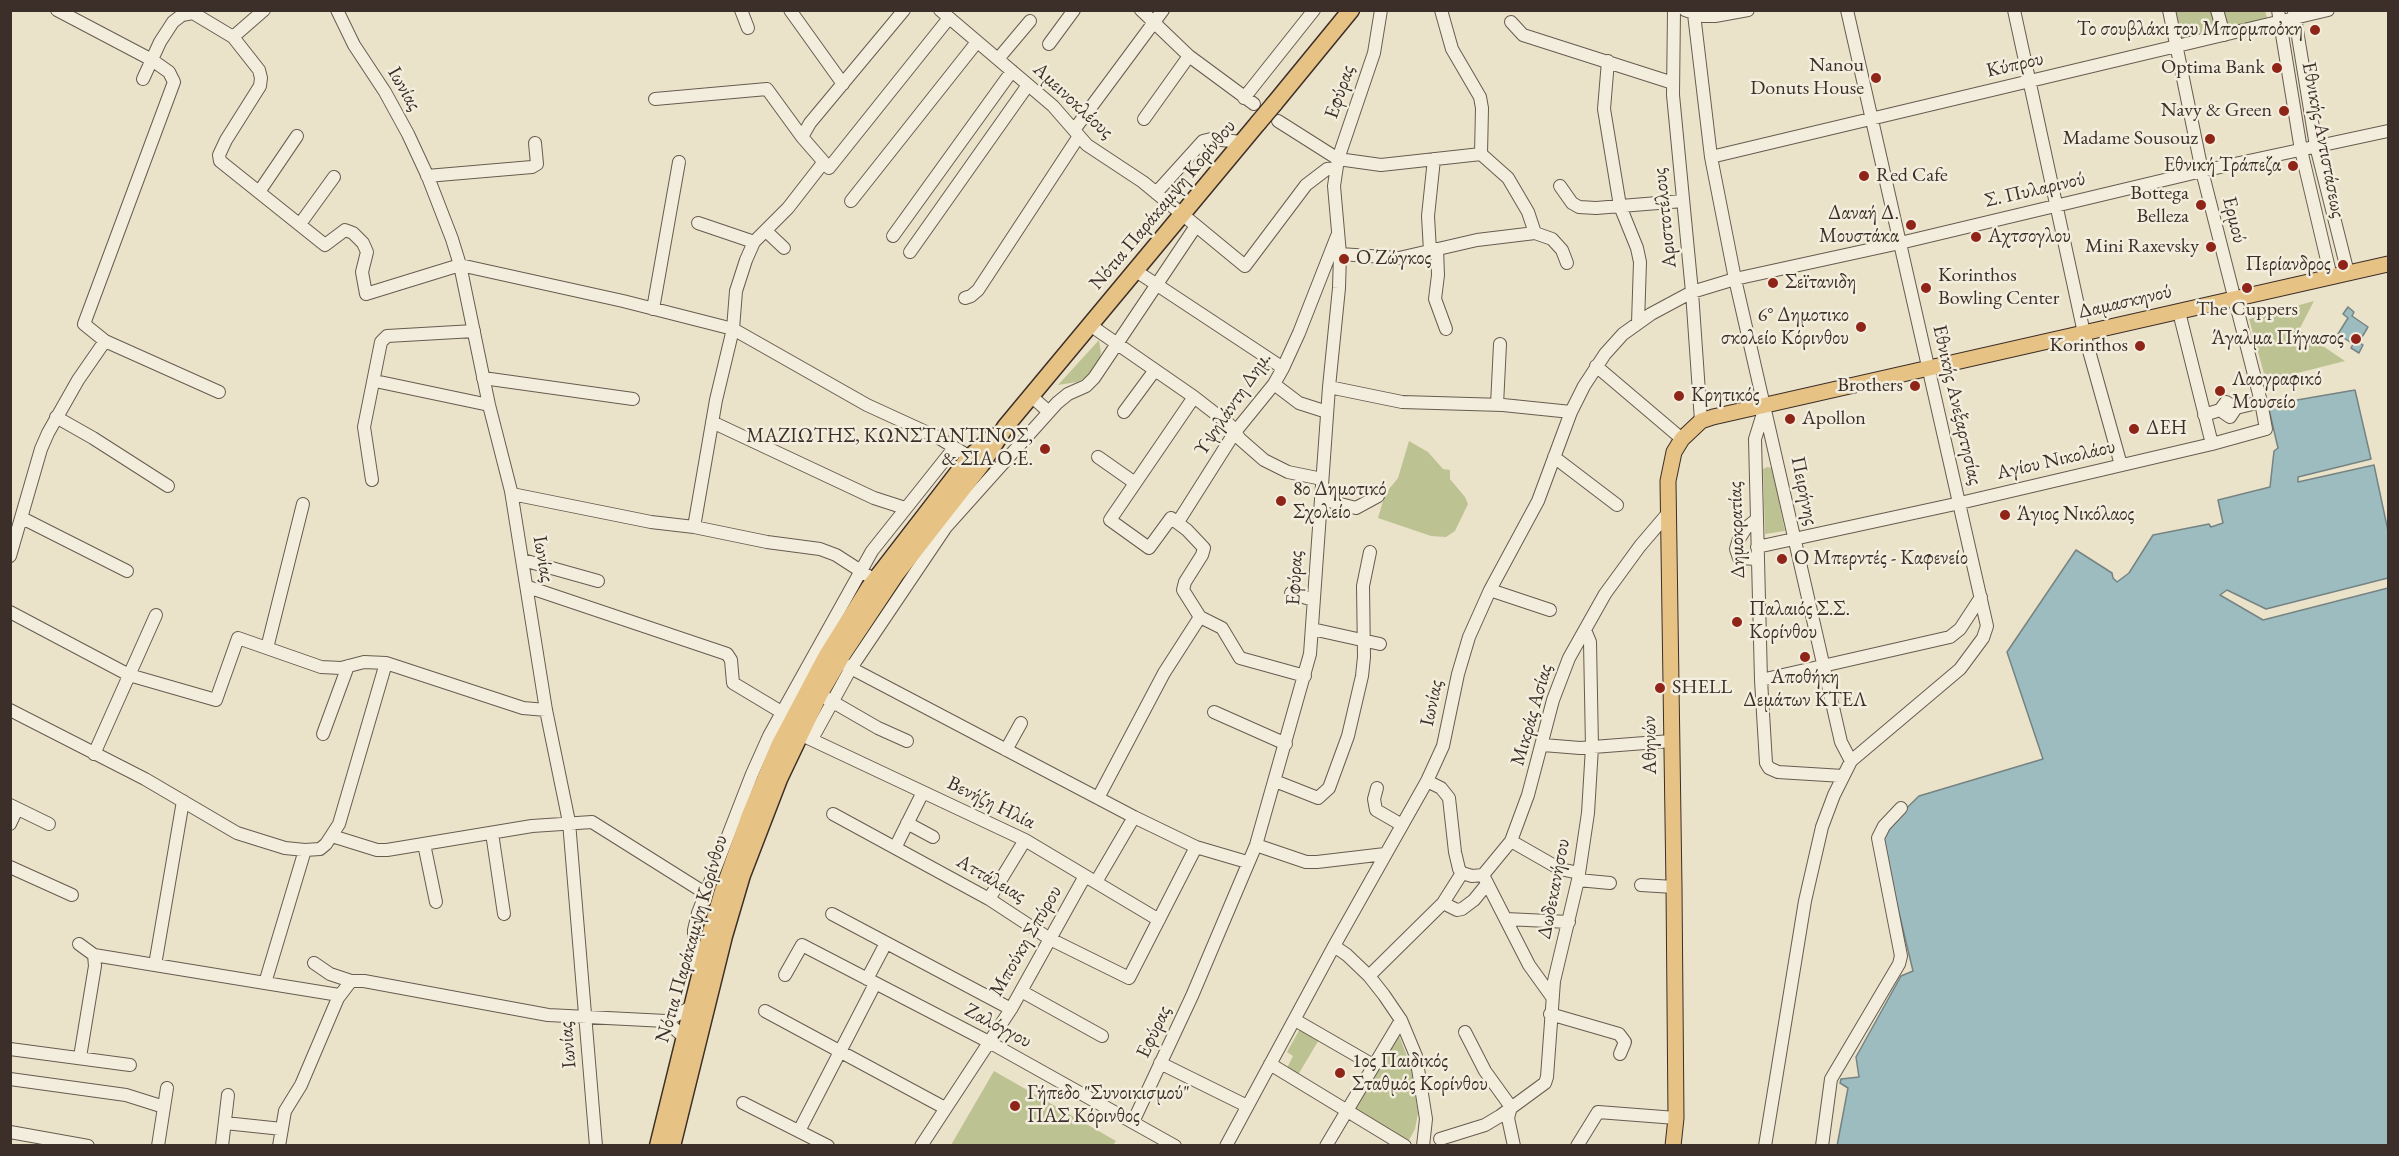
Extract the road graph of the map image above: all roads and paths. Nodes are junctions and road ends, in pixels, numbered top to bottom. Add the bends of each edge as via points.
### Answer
1 (57, 10) edge
2 (264, 10) edge
3 (337, 10) edge
4 (741, 10) edge
5 (790, 10) edge
6 (904, 10) edge
7 (1074, 10) edge
8 (1141, 10) edge
9 (1163, 10) edge
10 (1314, 10) edge
11 (1351, 10) edge
12 (1381, 10) edge
13 (1441, 10) edge
14 (1674, 10) edge
15 (1708, 10) edge
16 (1748, 10) edge
17 (1847, 10) edge
18 (2014, 10) edge
19 (2169, 10) edge
20 (2217, 10) edge
21 (2223, 10) edge
22 (2328, 10) edge
23 (961, 11) edge
24 (1689, 12) edge
25 (2294, 14) edge
26 (2280, 15) edge
27 (948, 17) edge
28 (1030, 21) dead end
29 (1155, 21) junction
30 (1510, 22) dead end
31 (747, 28) dead end
32 (2226, 34) junction
33 (233, 37) junction
34 (976, 42) junction
35 (1049, 45) dead end
36 (2176, 46) junction
37 (1189, 56) junction
38 (998, 59) junction
39 (152, 60) junction
40 (1608, 61) junction
41 (1012, 71) junction
42 (143, 79) dead end
43 (1672, 82) junction
44 (2029, 82) junction
45 (843, 84) junction
46 (1028, 85) junction
47 (655, 99) dead end
48 (1144, 119) dead end
49 (1872, 119) junction
50 (1278, 121) dead end
51 (2388, 131) edge
52 (1077, 133) junction
53 (297, 136) dead end
54 (802, 137) junction
55 (1242, 142) junction
56 (535, 143) dead end
57 (2316, 146) junction
58 (2301, 150) junction
59 (1481, 154) junction
60 (1711, 157) junction
61 (1434, 159) junction
62 (679, 162) dead end
63 (1337, 164) junction
64 (826, 165) junction
65 (2202, 171) junction
66 (427, 176) junction
67 (334, 177) dead end
68 (1560, 186) dead end
69 (259, 192) junction
70 (1156, 193) junction
71 (851, 201) dead end
72 (1683, 201) junction
73 (2057, 205) junction
74 (1620, 206) junction
75 (1183, 214) junction
76 (698, 223) dead end
77 (300, 224) junction
78 (1196, 226) junction
79 (766, 231) junction
80 (1535, 232) junction
81 (1337, 235) junction
82 (893, 236) dead end
83 (754, 242) junction
84 (1900, 243) junction
85 (784, 248) dead end
86 (1434, 250) junction
87 (910, 252) dead end
88 (1340, 254) junction
89 (1567, 263) dead end
90 (2388, 264) edge
91 (460, 265) junction
92 (1136, 271) junction
93 (2348, 273) junction
94 (2331, 277) junction
95 (1735, 279) junction
96 (1158, 285) junction
97 (1692, 292) junction
98 (965, 298) dead end
99 (2233, 299) junction
100 (653, 309) junction
101 (2179, 312) junction
102 (1638, 323) junction
103 (1090, 325) junction
104 (733, 329) junction
105 (1446, 329) dead end
106 (474, 331) junction
107 (2084, 333) junction
108 (105, 341) junction
109 (1118, 344) junction
110 (1500, 344) dead end
111 (1596, 366) junction
112 (1283, 368) junction
113 (1929, 369) junction
114 (1155, 370) junction
115 (483, 378) junction
116 (375, 381) junction
117 (1274, 384) junction
118 (1329, 387) junction
119 (219, 392) dead end
120 (1031, 396) junction
121 (1194, 397) junction
122 (633, 399) dead end
123 (2261, 402) junction
124 (489, 405) junction
125 (1497, 405) junction
126 (1765, 406) junction
127 (1049, 412) junction
128 (1124, 412) dead end
129 (1327, 412) junction
130 (1571, 412) junction
131 (2229, 412) junction
132 (2204, 416) junction
133 (56, 417) junction
134 (1701, 421) junction
135 (712, 422) junction
136 (1006, 426) junction
137 (1235, 432) junction
138 (2258, 432) joint
139 (2235, 438) junction
140 (1682, 439) junction
141 (2212, 444) junction
142 (954, 448) junction
143 (970, 456) junction
144 (1098, 457) dead end
145 (1554, 457) junction
146 (2121, 465) junction
147 (1322, 479) junction
148 (372, 480) dead end
149 (1135, 483) junction
150 (168, 486) dead end
151 (512, 494) junction
152 (1378, 496) dead end
153 (1321, 499) junction
154 (1960, 503) junction
155 (303, 504) dead end
156 (1617, 505) dead end
157 (905, 508) junction
158 (1669, 512) junction
159 (22, 518) junction
160 (1756, 520) junction
161 (1178, 522) junction
162 (942, 524) junction
163 (694, 526) junction
164 (1794, 539) junction
165 (1370, 552) dead end
166 (1757, 553) junction
167 (10, 556) edge
168 (523, 560) junction
169 (128, 572) dead end
170 (864, 573) junction
171 (598, 581) dead end
172 (528, 587) junction
173 (1490, 590) junction
174 (1291, 593) dead end
175 (1981, 597) junction
176 (1313, 600) junction
177 (1550, 610) dead end
178 (10, 612) edge
179 (156, 615) dead end
180 (1200, 617) junction
181 (1311, 629) junction
182 (1585, 630) junction
183 (1363, 641) junction
184 (1380, 644) dead end
185 (267, 648) junction
186 (832, 660) junction
187 (386, 663) junction
188 (348, 666) junction
189 (1823, 666) junction
190 (129, 675) junction
191 (1305, 676) junction
192 (1761, 680) junction
193 (826, 698) junction
194 (10, 710) edge
195 (546, 710) junction
196 (1214, 712) dead end
197 (787, 716) junction
198 (1021, 723) dead end
199 (323, 735) dead end
200 (806, 737) junction
201 (908, 741) dead end
202 (1671, 741) junction
203 (1286, 744) junction
204 (1543, 745) junction
205 (1592, 747) junction
206 (1006, 750) junction
207 (94, 754) junction
208 (1851, 761) junction
209 (1843, 776) junction
210 (1275, 781) junction
211 (1427, 781) junction
212 (1377, 788) dead end
213 (923, 792) junction
214 (1098, 798) junction
215 (183, 801) junction
216 (14, 807) edge
217 (1901, 808) dead end
218 (833, 814) dead end
219 (1134, 817) junction
220 (568, 822) junction
221 (907, 823) junction
222 (10, 824) edge
223 (49, 824) dead end
224 (1402, 825) junction
225 (492, 832) junction
226 (332, 836) junction
227 (933, 837) dead end
228 (1025, 840) junction
229 (1511, 841) junction
230 (424, 844) junction
231 (1256, 845) junction
232 (731, 846) junction
233 (1196, 847) junction
234 (895, 848) junction
235 (305, 850) junction
236 (1385, 854) junction
237 (1247, 862) junction
238 (10, 867) edge
239 (1462, 873) junction
240 (1578, 876) junction
241 (1091, 879) junction
242 (1485, 879) junction
243 (1610, 883) dead end
244 (1641, 885) dead end
245 (1674, 887) junction
246 (705, 893) junction
247 (72, 895) dead end
248 (989, 899) junction
249 (436, 902) dead end
250 (1443, 903) junction
251 (504, 914) dead end
252 (832, 914) dead end
253 (1506, 919) junction
254 (1159, 920) junction
255 (1569, 922) junction
256 (1050, 939) junction
257 (886, 943) junction
258 (79, 944) dead end
259 (1334, 946) junction
260 (94, 955) junction
261 (315, 963) dead end
262 (155, 965) junction
263 (785, 975) dead end
264 (1369, 976) junction
265 (700, 977) junction
266 (351, 981) junction
267 (265, 982) junction
268 (871, 982) junction
269 (1021, 991) junction
270 (339, 995) junction
271 (1552, 997) junction
272 (693, 1006) junction
273 (1011, 1009) junction
274 (765, 1011) dead end
275 (1550, 1014) junction
276 (585, 1018) junction
277 (1295, 1020) junction
278 (1401, 1020) junction
279 (666, 1021) junction
280 (1465, 1032) dead end
281 (1102, 1036) dead end
282 (685, 1038) junction
283 (989, 1042) junction
284 (10, 1049) edge
285 (841, 1052) junction
286 (1620, 1054) dead end
287 (80, 1057) junction
288 (1160, 1063) junction
289 (1270, 1064) junction
290 (130, 1065) dead end
291 (1373, 1065) junction
292 (10, 1079) edge
293 (167, 1088) dead end
294 (228, 1095) dead end
295 (743, 1103) dead end
296 (1247, 1106) junction
297 (164, 1107) junction
298 (1511, 1107) junction
299 (945, 1108) junction
300 (1346, 1108) junction
301 (1676, 1118) junction
302 (1133, 1122) junction
303 (225, 1123) junction
304 (282, 1129) junction
305 (10, 1132) edge
306 (805, 1138) edge
307 (1440, 1139) dead end
308 (88, 1146) edge
309 (158, 1146) edge
310 (222, 1146) edge
311 (279, 1146) edge
312 (596, 1146) edge
313 (658, 1146) edge
314 (672, 1146) edge
315 (828, 1146) edge
316 (921, 1146) edge
317 (1174, 1146) edge
318 (1226, 1146) edge
319 (1326, 1146) edge
320 (1405, 1146) edge
321 (1423, 1146) edge
322 (1514, 1146) edge
323 (1577, 1146) edge
324 (1673, 1146) edge
325 (1765, 1146) edge
326 (1822, 1146) edge

1 - 39 street
2 - 33 street
3 - 66 street, Ιωνίας via 354,45 385,92
4 - 31 street
5 - 45 street
6 - 45 street
7 - 35 street
8 - 29 street
9 - 29 street
10 - 37 street via 1249,101
11 - 55 highway, Νότια Παράκαμψη Κορίνθου, bridge
12 - 63 street, Εφύρας via 1374,53
13 - 59 street via 1459,63 1480,97
14 - 43 street, Αριστοτέλους
15 - 24 street
16 - 24 street via 1715,16
17 - 49 street, Εθνικής Ανεξαρτησίας
18 - 44 street
19 - 36 street, Ερμού
20 - 32 street
21 - 32 street
22 - 25 street, Κύπρου
23 - 27 street
24 - 60 street, Πειρήνης
25 - 26 street, Κύπρου
25 - 57 street, Εθνικής Αντιστάσεως
26 - 32 street, Κύπρου
26 - 58 street, Εθνικής Αντιστάσεως
27 - 34 street, Αμεινοκλέους
27 - 64 street
28 - 38 street
29 - 37 street
29 - 52 street
30 - 40 street via 1523,35
32 - 36 street, Κύπρου
33 - 39 street via 193,13 182,15 173,22
33 - 69 street via 259,70 260,86 219,155 220,161
34 - 38 street, Αμεινοκλέους
34 - 71 street
36 - 44 street, Κύπρου
36 - 65 street, Ερμού
37 - 48 street
38 - 41 street, Αμεινοκλέους
39 - 42 street
39 - 108 street via 169,72 174,82 84,324
40 - 43 street
40 - 74 street via 1604,109
41 - 46 street, Αμεινοκλέους
41 - 82 street
43 - 72 street, Αριστοτέλους
44 - 49 street, Κύπρου
44 - 73 street
45 - 54 street
46 - 52 street, Αμεινοκλέους
46 - 87 street
47 - 54 street via 767,89
49 - 60 street, Κύπρου
49 - 84 street, Εθνικής Ανεξαρτησίας
50 - 63 street
51 - 57 street, Σ. Πυλαρινού
52 - 70 street, Αμεινοκλέους via 1096,152
52 - 98 street via 978,290
53 - 69 street
54 - 64 street
55 - 70 street via 1203,141
55 - 75 highway, Νότια Παράκαμψη Κορίνθου
56 - 66 street via 537,164 532,167
57 - 58 street, Σ. Πυλαρινού
57 - 93 street, Εθνικής Αντιστάσεως
58 - 65 street, Σ. Πυλαρινού
58 - 94 street, Εθνικής Αντιστάσεως
59 - 61 street
59 - 80 street via 1508,178
60 - 95 street, Πειρήνης
61 - 63 street via 1381,165
61 - 86 street via 1428,216
62 - 100 street
63 - 78 street, Αμεινοκλέους via 1306,185 1245,266
63 - 81 street, Εφύρας
64 - 79 street
65 - 73 street, Σ. Πυλαρινού
65 - 99 street, Ερμού
66 - 91 street, Ιωνίας
67 - 77 street
68 - 74 street via 1580,207
69 - 77 street
70 - 75 street, Αμεινοκλέους
72 - 74 street
72 - 97 street, Αριστοτέλους
73 - 84 street, Σ. Πυλαρινού
73 - 107 street
74 - 102 street via 1640,262
75 - 78 street, Αμεινοκλέους
75 - 92 highway, Νότια Παράκαμψη Κορίνθου
76 - 83 street
77 - 91 street via 325,245 345,230 363,243 367,252 362,272 366,294
78 - 96 street
79 - 83 street
79 - 85 street
80 - 86 street
80 - 89 street via 1552,239
81 - 88 street, Εφύρας
81 - 112 street, Υψηλάντη Δημ.
83 - 104 street via 736,291
84 - 95 street, Σ. Πυλαρινού
84 - 113 street, Εθνικής Ανεξαρτησίας
86 - 88 street via 1399,258
86 - 105 street via 1438,275 1435,299
88 - 118 street, Εφύρας
90 - 93 main road, Δαμασκηνού
91 - 100 street
91 - 106 street, Ιωνίας
92 - 96 street
92 - 103 highway, Νότια Παράκαμψη Κορίνθου
93 - 94 main road, Δαμασκηνού
94 - 99 main road, Δαμασκηνού
95 - 97 street, Σ. Πυλαρινού
95 - 126 street, Πειρήνης
96 - 109 street
96 - 112 street
97 - 102 street, Ιωνίας
97 - 134 street, Αριστοτέλους
99 - 101 main road, Δαμασκηνού
99 - 123 street, Ερμού
100 - 104 street
101 - 107 main road, Δαμασκηνού
101 - 132 street
102 - 111 street, Ιωνίας via 1618,339
103 - 109 street
103 - 120 highway, Νότια Παράκαμψη Κορίνθου
104 - 135 street
104 - 142 street via 867,405
106 - 115 street, Ιωνίας
106 - 116 street via 387,336 381,342
107 - 113 main road, Δαμασκηνού
107 - 146 street
108 - 119 street
108 - 133 street
109 - 114 street
109 - 127 street via 1086,386 1068,394
110 - 125 street
111 - 130 street, Ιωνίας
111 - 140 street
112 - 117 street, Υψηλάντη Δημ.
113 - 126 main road, Δαμασκηνού
113 - 154 street, Εθνικής Ανεξαρτησίας
114 - 121 street
114 - 128 street
115 - 122 street
115 - 124 street, Ιωνίας
116 - 124 street
116 - 148 street via 364,427
117 - 129 street via 1299,403
117 - 137 street, Υψηλάντη Δημ.
118 - 125 street via 1402,402
118 - 129 street, Εφύρας
120 - 127 street
120 - 136 highway, Νότια Παράκαμψη Κορίνθου
121 - 137 street
121 - 149 street
123 - 131 street
123 - 138 street, Ερμού via 2266,429
124 - 151 street, Ιωνίας
125 - 130 street
126 - 134 main road
126 - 160 street, Δημοκρατίας via 1755,439
126 - 164 street, Πειρήνης
127 - 162 street
129 - 147 street, Εφύρας
130 - 145 street, Ιωνίας
131 - 132 street
131 - 139 street
132 - 141 street
133 - 150 street
133 - 159 street via 41,449
134 - 140 main road, Αθηνών
135 - 157 street via 874,498
135 - 163 street
136 - 143 highway, Νότια Παράκαμψη Κορίνθου
136 - 162 highway, Νότια Παράκαμψη Κορίνθου
137 - 147 street via 1276,467
137 - 161 street, Υψηλάντη Δημ.
138 - 139 street, Αγίου Νικολάου
139 - 141 street, Αγίου Νικολάου
140 - 158 main road, Αθηνών via 1671,461
141 - 146 street, Αγίου Νικολάου
142 - 143 street
142 - 157 street
143 - 186 highway, Νότια Παράκαμψη Κορίνθου via 875,581
144 - 149 street
145 - 156 street
145 - 173 street, Ιωνίας via 1538,501
146 - 154 street, Αγίου Νικολάου
147 - 153 street, Εφύρας
149 - 161 street via 1110,520 1149,548 1171,518
151 - 163 street via 651,522
151 - 168 street, Ιωνίας
152 - 153 street via 1356,508
153 - 176 street, Εφύρας
154 - 164 street, Αγίου Νικολάου
154 - 175 street, Εθνικής Ανεξαρτησίας
155 - 185 street
157 - 170 street via 872,551
158 - 182 street, Μικράς Ασίας via 1605,594
158 - 202 main road, Αθηνών
159 - 167 street
159 - 169 street
160 - 166 street, Δημοκρατίας
160 - 166 street via 1746,528 1736,549 1739,558
161 - 180 street via 1204,548 1183,591
162 - 186 highway, Νότια Παράκαμψη Κορίνθου via 885,589
162 - 186 street via 896,596
163 - 170 street via 820,549
164 - 166 street, Αγίου Νικολάου
164 - 189 street, Πειρήνης
165 - 183 street via 1363,586
166 - 192 street, Δημοκρατίας
168 - 171 street
168 - 172 street, Ιωνίας
170 - 186 street
172 - 195 street, Ιωνίας
172 - 197 street via 727,654 733,683
173 - 177 street
173 - 211 street, Ιωνίας via 1469,637 1443,746
174 - 176 street
175 - 189 street via 1964,624 1950,637
175 - 208 street, Εθνικής Ανεξαρτησίας via 1987,626 1974,653
176 - 181 street, Εφύρας
178 - 190 street
179 - 190 street
180 - 191 street via 1222,628 1240,658
180 - 214 street via 1164,673
181 - 183 street
181 - 191 street, Εφύρας
182 - 204 street, Μικράς Ασίας via 1553,700
182 - 205 street, Δωδεκανήσου via 1590,642
183 - 184 street
183 - 210 street via 1365,657 1359,695 1329,788 1318,798
185 - 188 street via 321,667
185 - 190 street via 238,638 216,700
186 - 193 highway, Νότια Παράκαμψη Κορίνθου
186 - 197 highway, Νότια Παράκαμψη Κορίνθου
186 - 206 street
187 - 188 street
187 - 195 street via 514,705
187 - 226 street via 339,824
188 - 199 street
189 - 192 street
189 - 208 street, Πειρήνης via 1841,742
190 - 207 street
191 - 203 street, Εφύρας
192 - 209 street, Δημοκρατίας via 1769,768 1778,772
193 - 200 highway, Νότια Παράκαμψη Κορίνθου
193 - 201 street
194 - 207 street
195 - 220 street, Ιωνίας
196 - 203 street
197 - 232 highway, Νότια Παράκαμψη Κορίνθου via 767,773
198 - 206 street
200 - 213 street, Βενήζη Ηλία
200 - 314 highway, Νότια Παράκαμψη Κορίνθου via 779,779 739,885
202 - 205 street
202 - 245 main road, Αθηνών
203 - 210 street, Εφύρας
204 - 205 street
204 - 229 street, Μικράς Ασίας
205 - 240 street, Δωδεκανήσου via 1588,813
206 - 214 street
207 - 215 street
208 - 209 street
209 - 325 street via 1822,826 1812,864
210 - 231 street, Εφύρας
211 - 224 street, Ιωνίας
211 - 239 street via 1441,788 1449,798 1455,852
212 - 224 street via 1376,810
213 - 221 street
213 - 228 street, Βενήζη Ηλία
214 - 219 street
215 - 235 street via 237,833
215 - 262 street
216 - 222 street
216 - 223 street
217 - 326 street via 1878,838 1901,956 1831,1079
218 - 234 street, Αττάλειας
219 - 233 street
219 - 241 street, Μπούκη Σπύρου
220 - 225 street
220 - 246 street via 592,822
220 - 276 street, Ιωνίας
221 - 227 street
221 - 234 street
224 - 236 street, Ιωνίας
225 - 230 street
225 - 251 street
226 - 230 street via 377,850
226 - 235 street via 320,849
228 - 241 street, Βενήζη Ηλία
228 - 248 street
229 - 240 street
229 - 242 street, Μικράς Ασίας
230 - 249 street
231 - 236 street via 1306,862
231 - 237 street, Εφύρας
232 - 246 street
232 - 265 highway, Νότια Παράκαμψη Κορίνθου
233 - 237 street
233 - 254 street
234 - 248 street, Αττάλειας
235 - 267 street
236 - 259 street, Ιωνίας
237 - 288 street, Εφύρας
238 - 247 street
239 - 242 street
239 - 250 street
240 - 243 street
240 - 255 street, Δωδεκανήσου
241 - 254 street, Βενήζη Ηλία
241 - 256 street, Μπούκη Σπύρου
242 - 250 street, Μικράς Ασίας via 1474,900 1462,909
242 - 253 street
244 - 245 street
245 - 301 main road, Αθηνών
246 - 265 street via 694,930
248 - 256 street, Αττάλειας
250 - 264 street
252 - 257 street
253 - 255 street
253 - 271 street via 1529,965
254 - 256 street, Αττάλειας via 1129,978
255 - 271 street, Δωδεκανήσου
256 - 269 street, Μπούκη Σπύρου
257 - 268 street
257 - 273 street
258 - 260 street
259 - 264 street
259 - 277 street, Ιωνίας
260 - 262 street
260 - 287 street
261 - 266 street via 330,974
262 - 267 street
263 - 268 street, Ζαλόγγου via 802,945
264 - 278 street
265 - 272 highway, Νότια Παράκαμψη Κορίνθου
266 - 270 street
266 - 276 street
267 - 270 street
268 - 283 street, Ζαλόγγου
268 - 285 street
269 - 273 street, Μπούκη Σπύρου
269 - 281 street
270 - 304 street via 301,1085 285,1111
271 - 275 street, Δωδεκανήσου
272 - 279 street
272 - 282 highway, Νότια Παράκαμψη Κορίνθου
273 - 283 street, Μπούκη Σπύρου
274 - 285 street
275 - 286 street via 1619,1034 1624,1042
275 - 298 street, Δωδεκανήσου via 1545,1083
276 - 279 street
276 - 312 street, Ιωνίας
277 - 289 street, Ιωνίας
277 - 291 street
278 - 291 street
278 - 321 street via 1416,1056 1426,1119
279 - 282 street
280 - 298 street via 1485,1071
282 - 313 highway, Νότια Παράκαμψη Κορίνθου
283 - 299 street, Μπούκη Σπύρου
283 - 302 street, Ζαλόγγου
284 - 287 street
285 - 299 street
285 - 306 street
287 - 290 street
288 - 296 street
288 - 302 street, Εφύρας
289 - 296 street, Ιωνίας
289 - 300 street
291 - 300 street
292 - 297 street via 126,1095
293 - 297 street
294 - 303 street
295 - 306 street
296 - 318 street, Ιωνίας
297 - 309 street
298 - 307 street, Δωδεκανήσου via 1485,1125
298 - 322 street via 1508,1118
299 - 316 street, Μπούκη Σπύρου
300 - 319 street
300 - 320 street
301 - 323 street via 1598,1112
301 - 324 main road, Αθηνών
302 - 317 street, Ζαλόγγου
303 - 304 street
303 - 310 street
304 - 311 street
305 - 308 street
306 - 315 street

